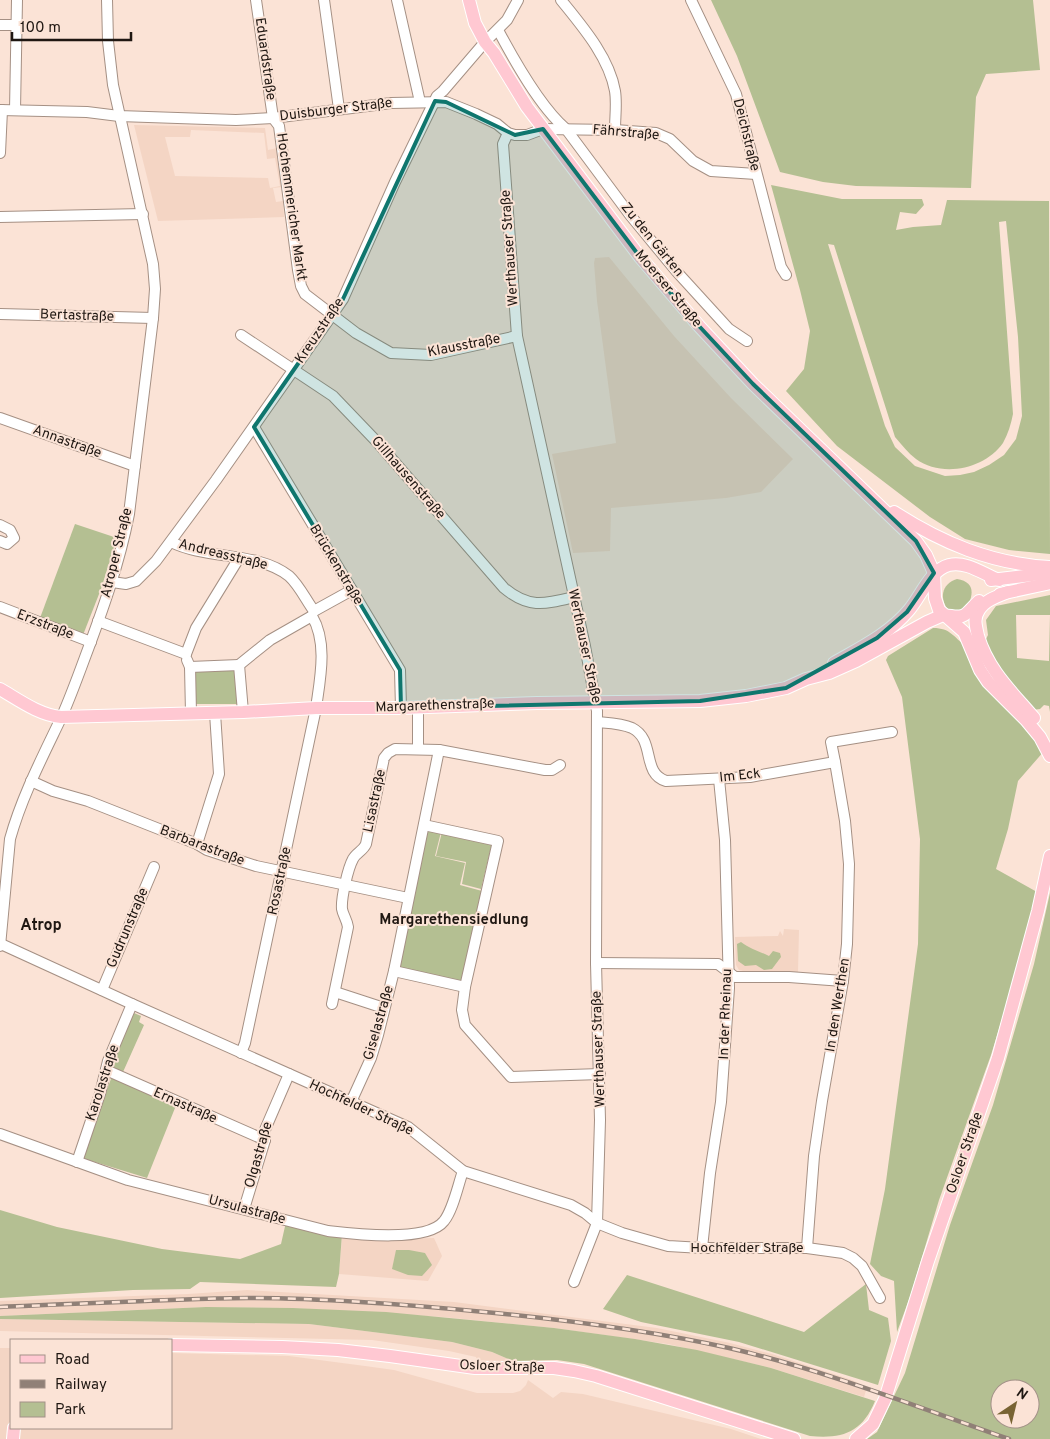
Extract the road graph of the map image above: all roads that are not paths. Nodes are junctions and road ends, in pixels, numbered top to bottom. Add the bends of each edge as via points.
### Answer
1 (17, 0) edge
2 (107, 0) edge
3 (256, 0) edge
4 (324, 0) edge
5 (397, 0) edge
6 (470, 0) edge
7 (518, 0) edge
8 (561, 0) edge
9 (691, 0) edge
10 (0, 25) edge
11 (16, 25) junction
12 (491, 36) junction
13 (435, 101) junction
14 (420, 102) junction
15 (339, 108) junction
16 (1, 110) edge
17 (15, 110) junction
18 (119, 116) junction
19 (273, 118) junction
20 (543, 128) junction
21 (566, 129) junction
22 (615, 130) junction
23 (508, 133) junction
24 (0, 153) edge
25 (756, 174) junction
26 (143, 214) junction
27 (0, 217) edge
28 (786, 275) dead end
29 (0, 314) edge
30 (332, 315) junction
31 (153, 318) junction
32 (241, 336) dead end
33 (517, 336) junction
34 (747, 341) dead end
35 (294, 370) junction
36 (0, 418) edge
37 (254, 427) junction
38 (135, 466) junction
39 (873, 499) junction
40 (0, 525) edge
41 (0, 541) edge
42 (171, 542) junction
43 (239, 558) junction
44 (1050, 567) edge
45 (934, 573) junction
46 (1050, 573) edge
47 (999, 580) junction
48 (112, 582) junction
49 (1050, 583) edge
50 (935, 589) junction
51 (352, 590) junction
52 (1008, 592) junction
53 (574, 597) junction
54 (0, 608) edge
55 (313, 613) junction
56 (943, 616) junction
57 (98, 621) junction
58 (91, 642) junction
59 (186, 654) junction
60 (239, 665) junction
61 (190, 667) junction
62 (806, 679) junction
63 (0, 689) edge
64 (596, 702) junction
65 (316, 708) junction
66 (401, 708) junction
67 (418, 708) junction
68 (215, 712) junction
69 (242, 712) junction
70 (190, 713) junction
71 (61, 717) junction
72 (597, 722) junction
73 (892, 732) dead end
74 (1050, 738) edge
75 (418, 749) junction
76 (439, 750) junction
77 (1050, 756) edge
78 (835, 762) junction
79 (560, 765) dead end
80 (719, 779) junction
81 (31, 781) junction
82 (424, 826) junction
83 (5, 838) edge
84 (196, 844) junction
85 (1050, 856) edge
86 (154, 867) dead end
87 (283, 871) junction
88 (346, 884) junction
89 (408, 898) junction
90 (2, 916) edge
91 (1, 945) edge
92 (596, 963) junction
93 (728, 970) junction
94 (394, 971) junction
95 (843, 981) junction
96 (465, 987) junction
97 (102, 990) junction
98 (335, 992) junction
99 (132, 1004) junction
100 (332, 1004) dead end
101 (384, 1008) junction
102 (241, 1053) junction
103 (106, 1070) junction
104 (289, 1074) junction
105 (600, 1074) junction
106 (351, 1102) junction
107 (0, 1134) edge
108 (264, 1140) junction
109 (77, 1162) junction
110 (463, 1171) junction
111 (244, 1209) junction
112 (597, 1223) junction
113 (702, 1248) junction
114 (807, 1248) junction
115 (574, 1282) dead end
116 (880, 1298) dead end
117 (172, 1345) edge
118 (794, 1439) edge
119 (856, 1439) edge

1 - 11 street
2 - 18 street, Atroper Straße via 108,42
3 - 19 street, Eduardstraße
4 - 15 street
5 - 14 street
6 - 12 main road, Moerser Straße
7 - 12 street via 507,20
8 - 22 street via 581,24 612,76
9 - 25 street, Deichstraße via 736,94
10 - 11 street
11 - 17 street
12 - 13 street, Kreuzstraße
12 - 20 main road, Moerser Straße via 494,53
12 - 21 street, Moerser Straße via 515,61 554,119
13 - 14 street, Duisburger Straße
13 - 23 street, Duisburger Straße via 476,114
13 - 30 street, Kreuzstraße via 343,299
14 - 15 street, Duisburger Straße
15 - 19 street, Duisburger Straße
16 - 17 street, Duisburger Straße
16 - 24 street
17 - 18 street, Duisburger Straße
18 - 19 street, Duisburger Straße
18 - 26 street, Atroper Straße
19 - 30 street, Hochemmericher Markt via 279,126 301,286 305,294
20 - 21 street, Fährstraße
20 - 23 street via 527,135
20 - 39 main road, Moerser Straße via 640,257 699,326 752,384
21 - 22 street, Fährstraße
21 - 34 street, Zu den Gärten via 677,272 729,330
22 - 25 street, Fährstraße via 656,133 670,139 694,161 711,170
23 - 33 street, Werthauser Straße via 503,144
25 - 28 street, Deichstraße via 781,267
26 - 27 street
26 - 31 street, Atroper Straße via 154,264
29 - 31 street, Bertastraße
30 - 33 street, Klausstraße via 391,353 431,355
30 - 35 street, Kreuzstraße
31 - 38 street, Atroper Straße
32 - 35 street, Gillhausenstraße
33 - 53 street, Werthauser Straße
35 - 37 street, Kreuzstraße
35 - 53 street, Gillhausenstraße via 333,396 514,597 525,602 547,604
36 - 38 street, Annastraße
37 - 42 street, Kreuzstraße
37 - 51 street, Brückenstraße
38 - 48 street, Atroper Straße via 129,514
39 - 44 main road, Moerser Straße via 938,538 963,549 995,559
39 - 45 main road, Moerser Straße via 916,542
40 - 41 street via 10,530 14,538 7,544
42 - 43 street, Andreasstraße via 183,548
42 - 48 street, Kreuzstraße via 148,572 136,581 126,584
43 - 55 street, Andreasstraße via 271,566 290,578
43 - 59 street via 196,628
45 - 47 main road via 950,564 966,565
45 - 50 main road
45 - 62 main road, Margarethenstraße via 916,602 892,626
46 - 47 main road
47 - 50 main road via 956,572 947,574
48 - 57 street, Atroper Straße
49 - 52 main road
50 - 56 main road via 937,605
51 - 55 street
51 - 66 street, Brückenstraße via 400,670
52 - 56 main road, Margarethenstraße via 987,596 964,616
52 - 74 main road via 980,608 975,623 979,639 994,671
53 - 64 street, Werthauser Straße
54 - 58 street, Erzstraße
55 - 60 street via 270,640
55 - 65 street, Andreasstraße via 321,645 321,677
56 - 62 main road, Margarethenstraße via 856,661
56 - 77 main road via 964,632 988,682 1026,720
57 - 58 street, Atroper Straße
57 - 59 street
58 - 71 street, Atroper Straße
59 - 61 street
60 - 61 street
60 - 69 street
61 - 70 street
62 - 64 main road, Margarethenstraße via 786,688 746,696 700,701
63 - 71 main road, Margarethenstraße via 49,716
64 - 67 main road, Margarethenstraße
64 - 72 street, Werthauser Straße
65 - 66 main road, Margarethenstraße
65 - 69 main road, Margarethenstraße
65 - 87 street, Rosastraße
66 - 67 main road, Margarethenstraße
67 - 75 street
68 - 69 main road, Margarethenstraße
68 - 70 main road, Margarethenstraße
68 - 84 street via 219,774
70 - 71 main road, Margarethenstraße
71 - 81 street, Atroper Straße
72 - 80 street, Im Eck via 624,725 642,736 652,770 658,778 666,781
72 - 92 street, Werthauser Straße
73 - 78 street via 831,742
75 - 76 street, Lisastraße
75 - 88 street, Lisastraße via 395,749 384,758 366,844 355,856
76 - 79 street, Lisastraße via 545,770
76 - 82 street, Giselastraße
78 - 80 street, Im Eck via 750,777
78 - 95 street, In den Werthen via 849,864
80 - 93 street, In der Rheinau via 725,840
81 - 83 street, Atroper Straße
81 - 84 street, Barbarastraße
82 - 89 street, Giselastraße
82 - 96 street via 498,841
83 - 90 street, Atroper Straße
84 - 87 street, Barbarastraße via 256,866
85 - 119 main road, Osloer Straße via 998,1058 884,1399 873,1424
86 - 97 street, Gudrunstraße
87 - 88 street, Barbarastraße
87 - 102 street, Rosastraße
88 - 89 street, Barbarastraße
88 - 98 street, Lisastraße via 342,911 348,927
89 - 94 street, Giselastraße
90 - 91 street, Atroper Straße
91 - 97 street, Hochfelder Straße
92 - 93 street via 718,964
92 - 105 street, Werthauser Straße
93 - 95 street via 735,977
93 - 113 street, In der Rheinau via 726,1042
94 - 96 street
94 - 101 street, Giselastraße
95 - 114 street, In den Werthen via 817,1138
96 - 105 street via 462,1010 465,1025 511,1077
97 - 99 street, Hochfelder Straße
98 - 100 street, Lisastraße
98 - 101 street
99 - 102 street, Hochfelder Straße
99 - 103 street, Karolastraße
101 - 106 street, Giselastraße via 371,1058
102 - 104 street, Hochfelder Straße
103 - 108 street, Ernastraße
103 - 109 street, Karolastraße
104 - 106 street, Hochfelder Straße
104 - 108 street, Olgastraße via 264,1132
105 - 112 street, Werthauser Straße
106 - 110 street, Hochfelder Straße via 408,1128
107 - 109 street, Ursulastraße
108 - 111 street, Olgastraße
109 - 111 street, Ursulastraße via 128,1180
110 - 111 street, Ursulastraße via 444,1222 431,1231 412,1235 328,1231
110 - 112 street, Hochfelder Straße via 571,1205
112 - 113 street, Hochfelder Straße via 668,1246
112 - 115 street, Werthauser Straße
113 - 114 street, Hochfelder Straße
114 - 116 street, Hochfelder Straße via 842,1253 853,1258 862,1266
117 - 118 main road, Osloer Straße via 321,1349 475,1368 566,1369

